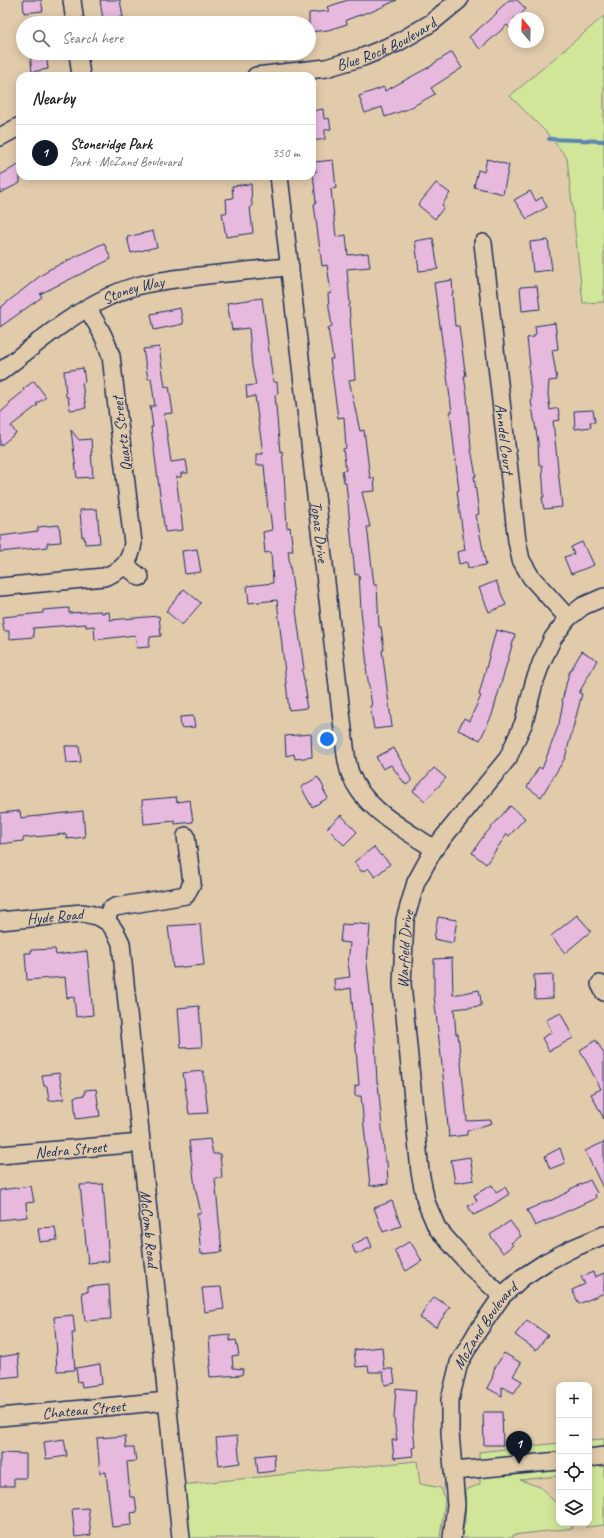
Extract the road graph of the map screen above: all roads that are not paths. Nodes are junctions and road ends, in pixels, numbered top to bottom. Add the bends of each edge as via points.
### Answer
1 (72, 0) edge
2 (459, 0) edge
3 (74, 16) edge
4 (79, 60) edge
5 (80, 72) edge
6 (295, 72) edge
7 (16, 128) edge
8 (0, 137) edge
9 (279, 180) edge
10 (483, 243) dead end
11 (290, 267) junction
12 (87, 308) junction
13 (0, 372) edge
14 (126, 565) junction
15 (140, 577) dead end
16 (0, 587) edge
17 (604, 597) edge
18 (568, 618) junction
19 (186, 836) dead end
20 (434, 849) junction
21 (0, 921) edge
22 (108, 921) junction
23 (140, 1143) junction
24 (0, 1155) edge
25 (604, 1235) edge
26 (502, 1296) junction
27 (167, 1401) junction
28 (0, 1417) edge
29 (604, 1456) edge
30 (592, 1458) edge
31 (556, 1461) edge
32 (454, 1471) junction
33 (182, 1538) edge
34 (452, 1538) edge

1 - 3 street
2 - 6 street, Blue Rock Boulevard via 431,23 404,39 363,57 326,68
4 - 5 street
7 - 8 street
9 - 11 street, Topaz Drive
10 - 18 street, Anndel Court via 517,541 522,560 531,577
11 - 12 street, Stoney Way via 154,282 111,295
11 - 20 street, Topaz Drive via 346,755 351,774 372,805
12 - 13 street, Stoney Way via 63,323
12 - 14 street, Quartz Street via 101,330 111,356 133,543
14 - 15 street
14 - 16 street via 116,573 104,577
17 - 18 street, Warfield Drive via 584,606
18 - 20 street, Warfield Drive via 553,638 542,661 524,722 508,758
19 - 22 street via 192,883 186,895 115,907 110,910
20 - 26 street, Warfield Drive via 416,882 405,920 402,984 420,1172 426,1202 437,1228 472,1268
21 - 22 street, Hyde Road via 82,913
22 - 23 street, McComb Road via 118,935 123,951
23 - 24 street, Nedra Street
23 - 27 street, McComb Road
25 - 26 street, McZand Boulevard via 546,1262 523,1277
26 - 32 street, McZand Boulevard via 459,1363 450,1400
27 - 28 street, Chateau Street
27 - 33 street, McComb Road
29 - 30 street
31 - 32 street
32 - 34 street, McZand Boulevard via 456,1505

